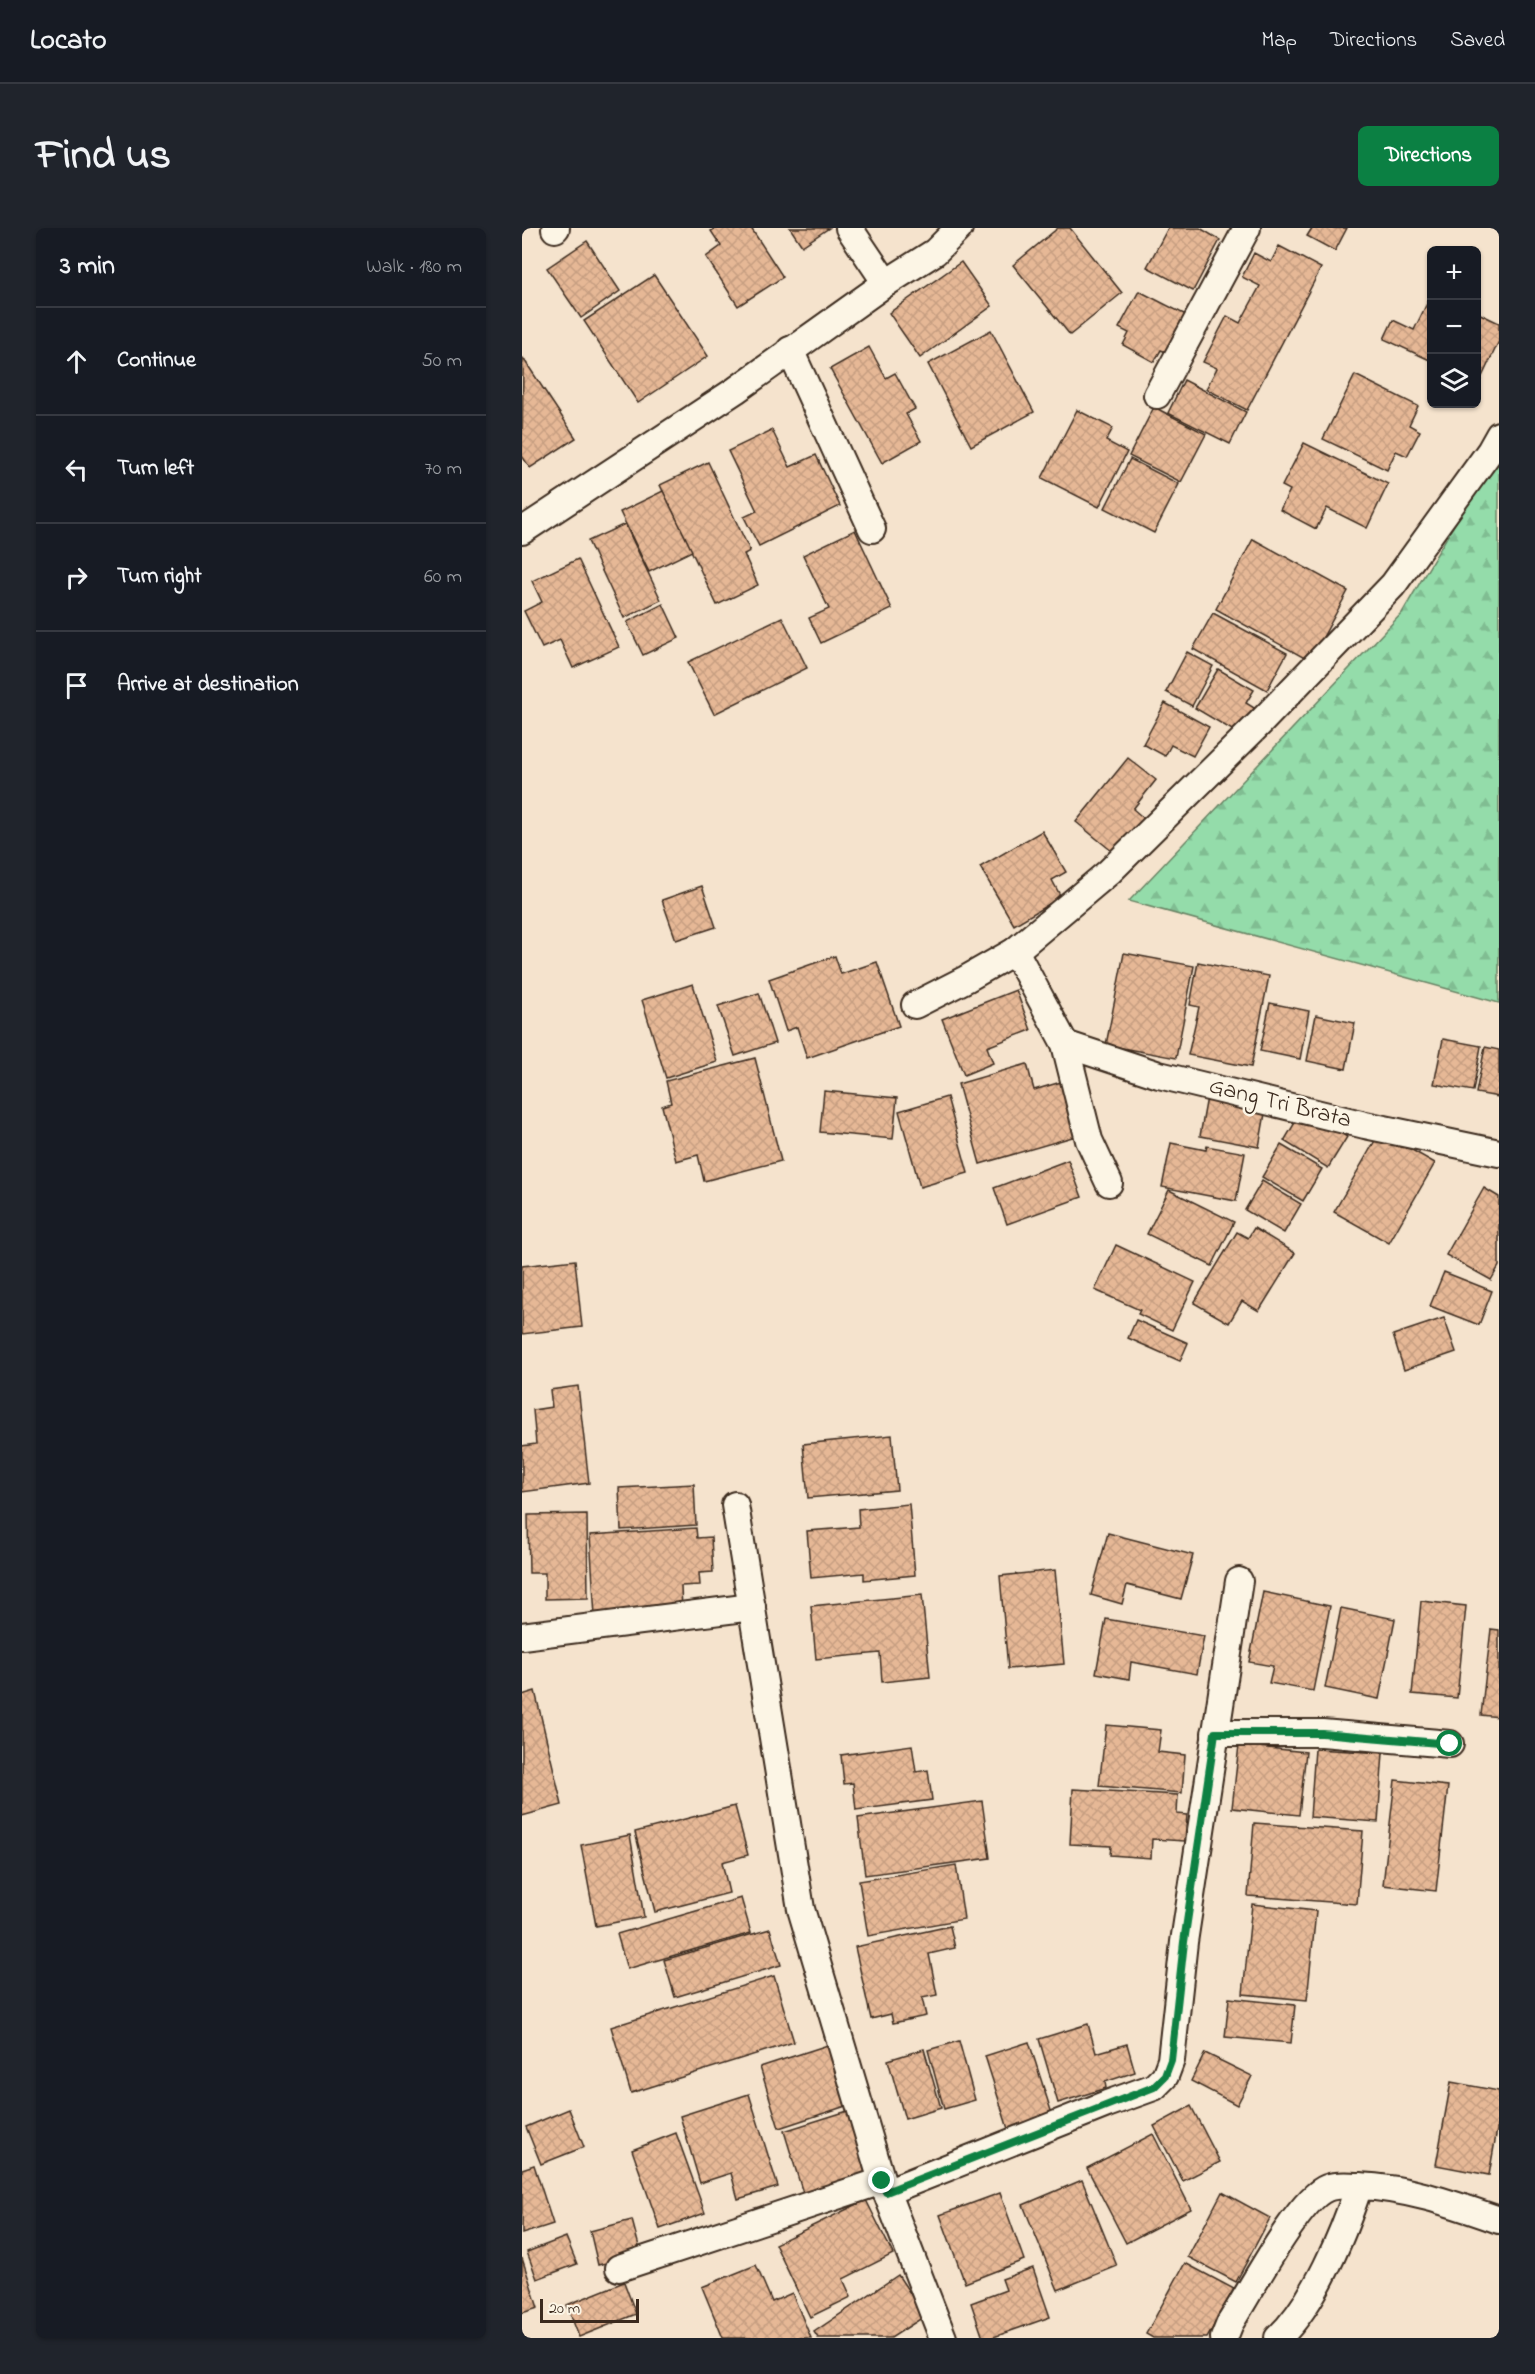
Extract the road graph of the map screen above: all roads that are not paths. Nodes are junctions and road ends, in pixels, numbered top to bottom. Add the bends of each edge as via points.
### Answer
1 (849, 228) edge
2 (959, 228) edge
3 (1247, 228) edge
4 (886, 283) junction
5 (790, 350) junction
6 (1157, 395) dead end
7 (1499, 435) edge
8 (872, 529) dead end
9 (522, 531) edge
10 (1015, 951) junction
11 (915, 1005) dead end
12 (1065, 1044) junction
13 (1499, 1153) edge
14 (1109, 1183) dead end
15 (735, 1505) dead end
16 (1239, 1581) dead end
17 (752, 1607) junction
18 (522, 1636) edge
19 (1215, 1733) junction
20 (1450, 1744) dead end
21 (884, 2186) junction
22 (1359, 2186) junction
23 (1499, 2220) edge
24 (619, 2268) dead end
25 (943, 2338) edge
26 (1224, 2338) edge
27 (1278, 2338) edge

1 - 4 street
2 - 4 street via 935,252
3 - 6 street
4 - 5 street
5 - 8 street
5 - 9 street
7 - 10 street via 1393,585 1109,872
10 - 11 street
10 - 12 street
12 - 13 street, Gang Tri Brata via 1159,1075
12 - 14 street via 1089,1140
15 - 17 street
16 - 19 street
17 - 18 street
17 - 21 street via 801,1909
19 - 20 street via 1322,1733
19 - 21 street via 1171,2060 1165,2076 1154,2087
21 - 24 street
21 - 25 street
22 - 23 street via 1423,2194
22 - 26 street via 1326,2188 1309,2201
22 - 27 street via 1347,2222 1312,2293

